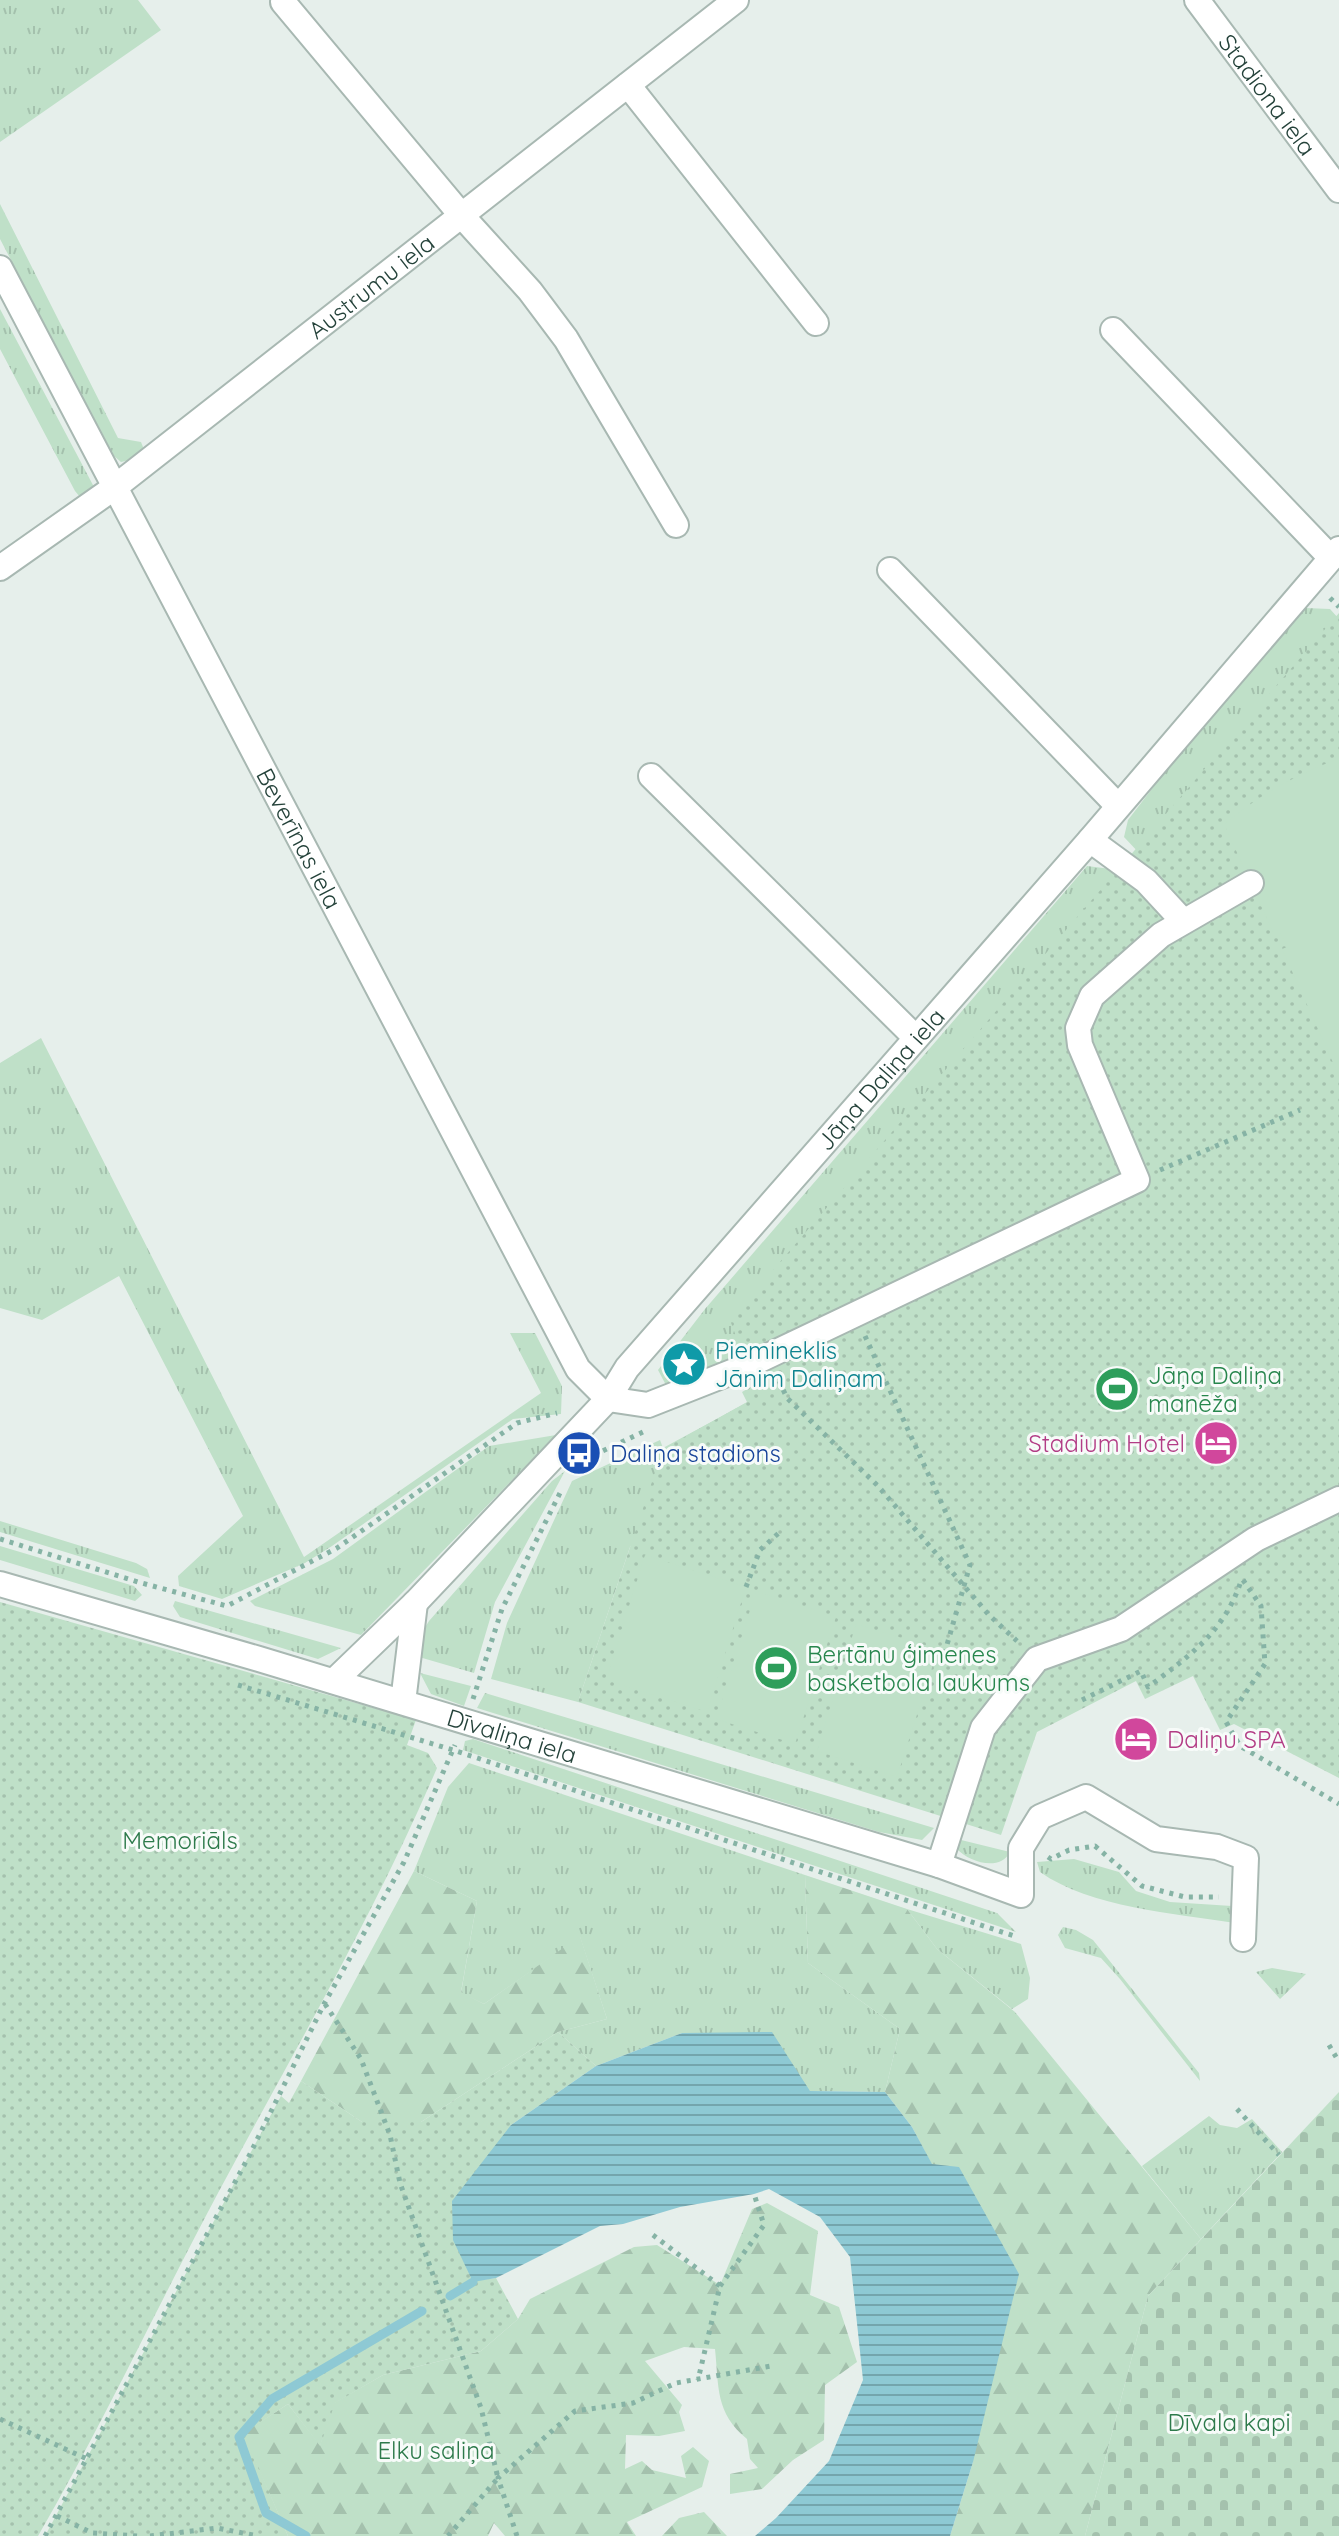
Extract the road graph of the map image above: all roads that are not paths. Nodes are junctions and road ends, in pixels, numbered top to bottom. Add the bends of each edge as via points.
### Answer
1 (736, 0) edge
2 (1197, 0) edge
3 (283, 2) edge
4 (628, 85) junction
5 (1339, 190) edge
6 (462, 216) junction
7 (0, 268) edge
8 (816, 323) dead end
9 (1113, 330) dead end
10 (115, 487) junction
11 (676, 525) dead end
12 (1335, 554) edge
13 (0, 568) edge
14 (890, 570) dead end
15 (651, 776) dead end
16 (1117, 805) junction
17 (1090, 840) junction
18 (1251, 883) dead end
19 (1183, 921) junction
20 (915, 1037) junction
21 (608, 1399) junction
22 (1339, 1499) edge
23 (0, 1584) edge
24 (415, 1603) junction
25 (338, 1682) junction
26 (403, 1702) junction
27 (939, 1865) junction
28 (1243, 1939) dead end

1 - 4 street, Austrumu iela
2 - 5 street, Stadiona iela
3 - 6 street
4 - 6 street, Austrumu iela
4 - 8 street
6 - 10 street, Austrumu iela
6 - 11 street via 566,339
7 - 10 street, Beverīnas iela
9 - 12 street
10 - 13 street, Austrumu iela
10 - 21 street, Beverīnas iela via 578,1369
12 - 16 street, Jāņa Daliņa iela
14 - 16 street
15 - 20 street
16 - 17 street, Jāņa Daliņa iela
17 - 19 street via 1146,881
17 - 20 street, Jāņa Daliņa iela
18 - 19 street
19 - 21 street via 1092,996 1078,1028 1080,1045 1137,1180 747,1366 648,1405
20 - 21 street, Jāņa Daliņa iela via 627,1368
21 - 24 street, Jāņa Daliņa iela
22 - 27 street via 1256,1539 1121,1629 1037,1659 983,1728
23 - 25 street, Dīvaliņa iela
24 - 25 street, Jāņa Daliņa iela
24 - 26 street
25 - 26 street, Dīvaliņa iela
26 - 27 street, Dīvaliņa iela
27 - 28 street, Dīvaliņa iela via 1021,1895 1021,1848 1040,1817 1086,1797 1156,1839 1217,1847 1246,1858

